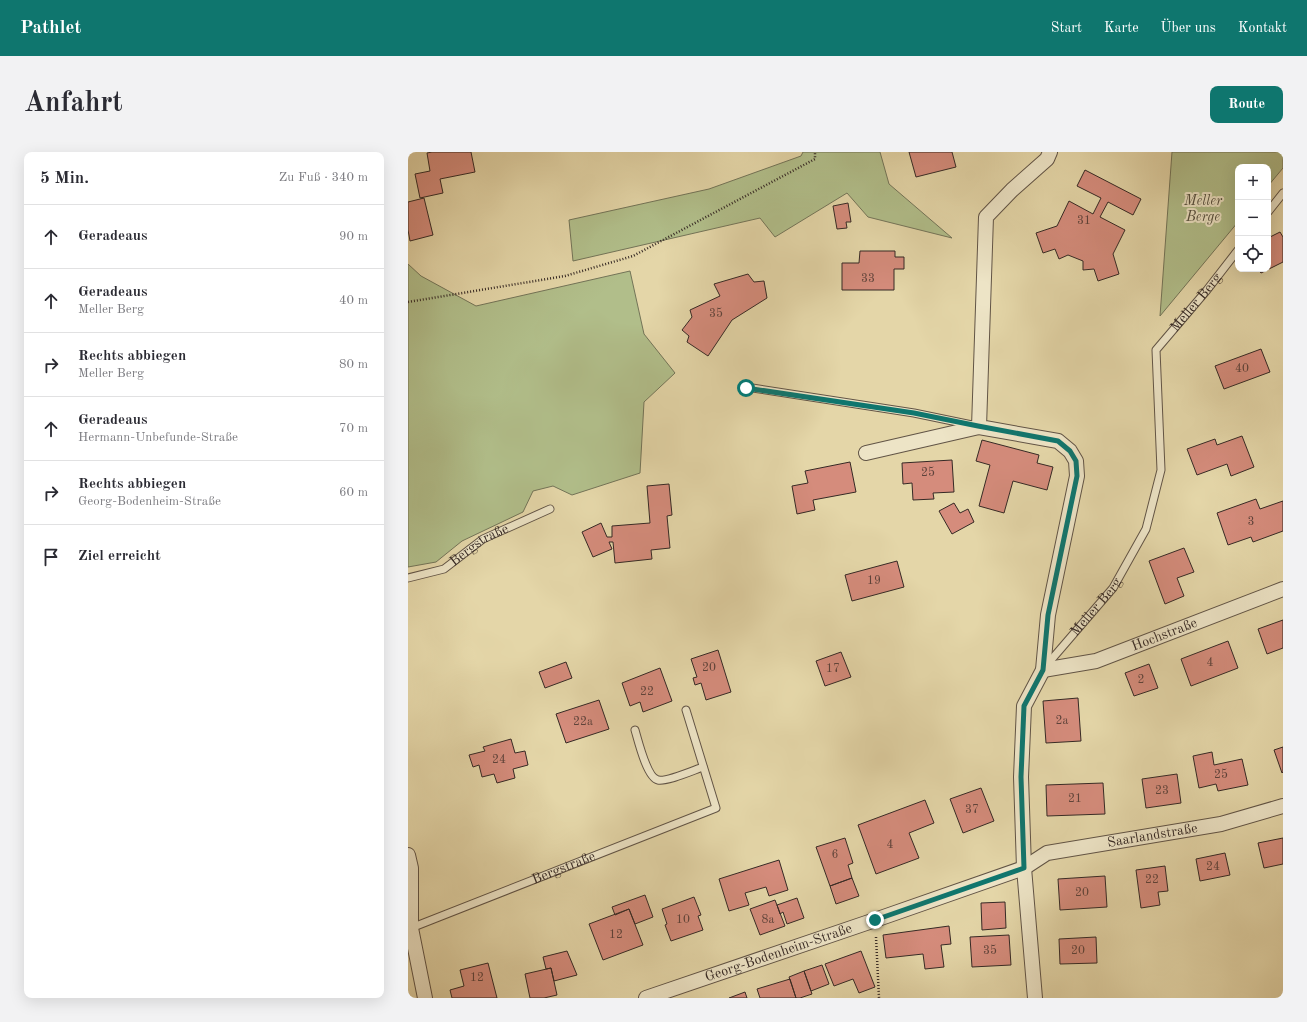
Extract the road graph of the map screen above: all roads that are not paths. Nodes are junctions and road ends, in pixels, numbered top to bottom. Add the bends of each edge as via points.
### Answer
1 (1050, 152) edge
2 (1283, 193) edge
3 (1271, 208) edge
4 (1235, 254) edge
5 (746, 388) dead end
6 (978, 426) junction
7 (866, 453) dead end
8 (550, 509) dead end
9 (408, 578) edge
10 (1283, 589) edge
11 (1043, 670) junction
12 (686, 710) dead end
13 (635, 730) dead end
14 (703, 767) junction
15 (1283, 806) edge
16 (408, 855) edge
17 (1024, 868) junction
18 (411, 928) junction
19 (425, 998) edge
20 (646, 998) edge
21 (1035, 998) edge

1 - 6 street via 1047,159 986,217
2 - 3 lane
4 - 11 lane, Meller Berg via 1156,350 1161,470 1146,529 1113,588
5 - 6 lane via 914,413
6 - 7 street, Meller Berg
6 - 11 street, Meller Berg via 1058,441 1070,451 1076,461 1077,476 1048,615
8 - 9 lane, Bergstraße via 483,539 444,569
10 - 11 street, Hochstraße via 1096,661
11 - 17 street via 1024,706 1021,777
12 - 14 lane
13 - 14 lane via 644,759 652,777 657,780
14 - 18 lane, Bergstraße via 716,808
15 - 17 street, Saarlandstraße via 1221,824 1047,853
16 - 18 street via 411,868
17 - 20 street, Georg-Bodenheim-Straße
17 - 21 street
18 - 19 street

